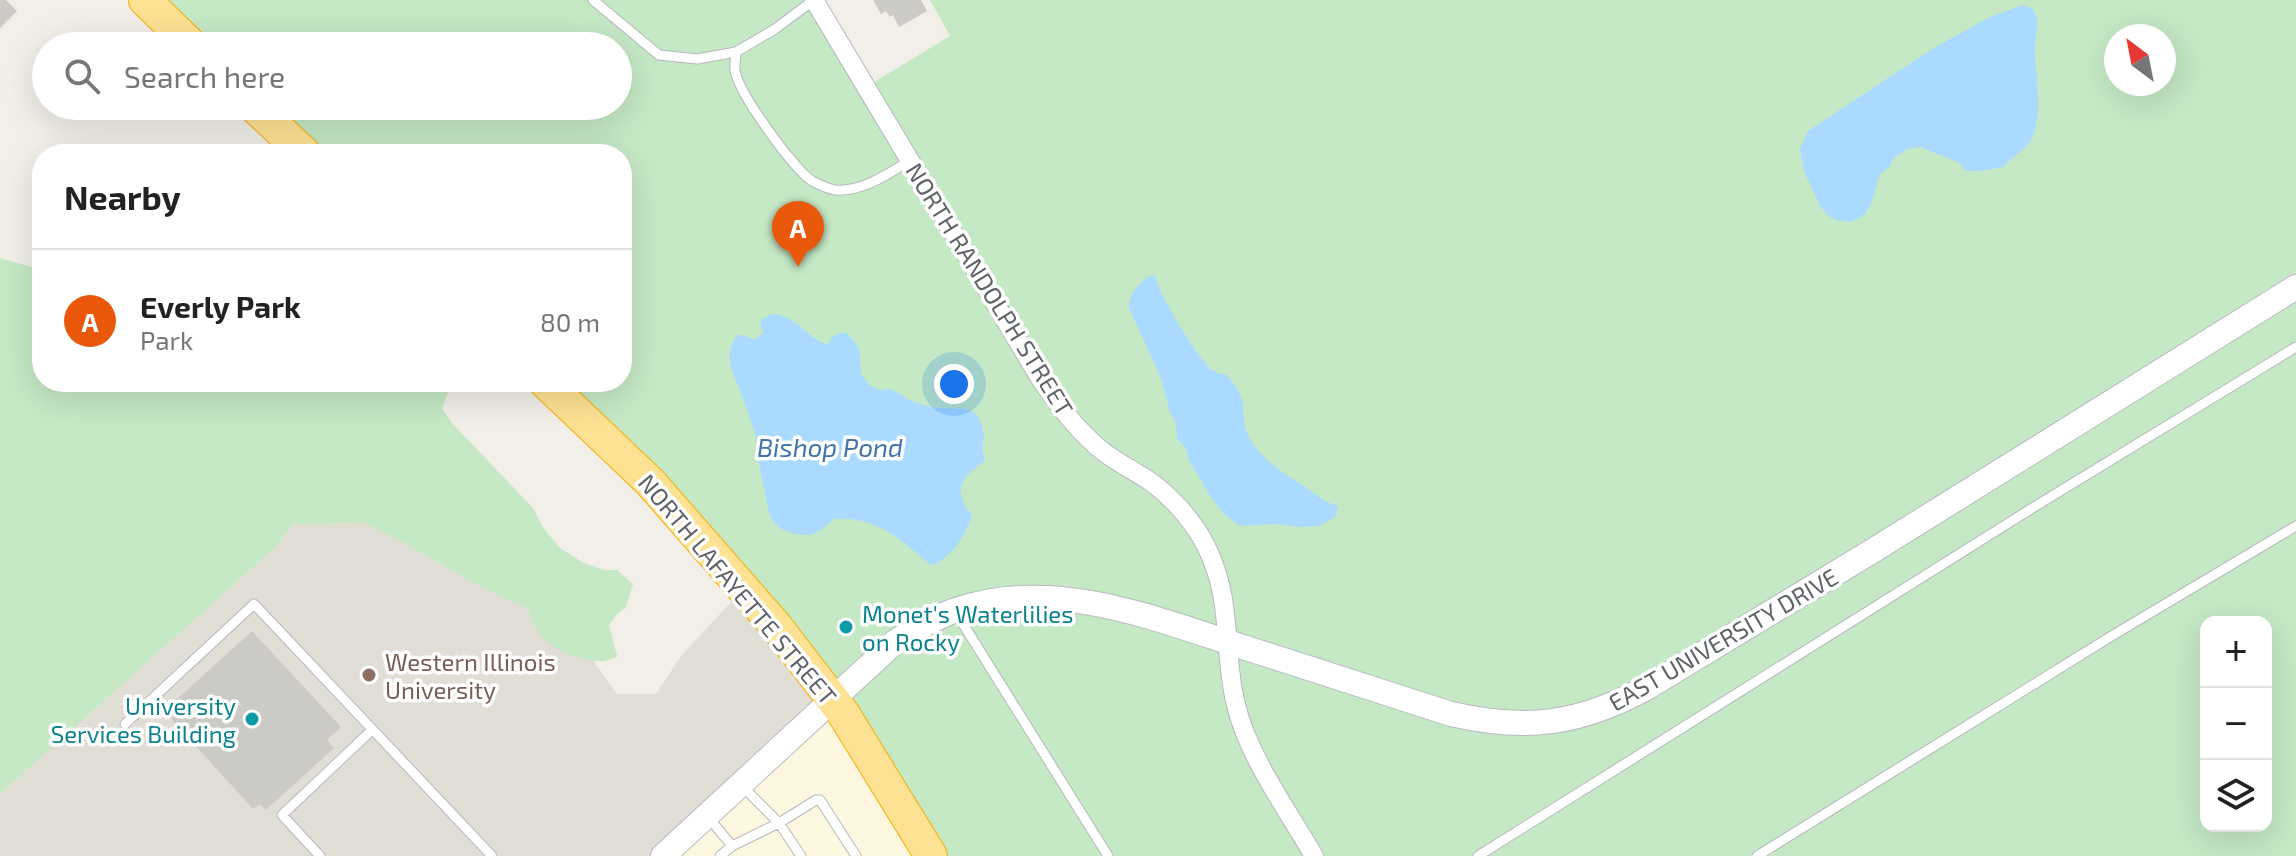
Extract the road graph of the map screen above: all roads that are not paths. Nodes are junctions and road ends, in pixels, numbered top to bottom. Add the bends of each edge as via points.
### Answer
1 (145, 0) edge
2 (593, 0) edge
3 (814, 0) edge
4 (178, 32) edge
5 (631, 32) edge
6 (632, 32) edge
7 (736, 52) junction
8 (269, 120) edge
9 (294, 144) edge
10 (909, 161) junction
11 (2296, 287) edge
12 (2296, 347) edge
13 (556, 392) edge
14 (2296, 526) edge
15 (955, 610) junction
16 (1229, 643) junction
17 (832, 699) junction
18 (125, 724) dead end
19 (372, 730) junction
20 (740, 784) junction
21 (707, 816) junction
22 (779, 823) junction
23 (732, 846) junction
24 (320, 856) edge
25 (492, 856) edge
26 (663, 856) edge
27 (720, 856) edge
28 (801, 856) edge
29 (856, 856) edge
30 (931, 856) edge
31 (1108, 856) edge
32 (1314, 856) edge
33 (1478, 856) edge
34 (1757, 856) edge

1 - 4 highway
2 - 5 lane
3 - 7 lane
3 - 10 street, NORTH RANDOLPH STREET
6 - 7 lane via 659,55 697,59
7 - 10 lane via 735,72 751,106 810,180 834,190 858,187
8 - 9 highway
10 - 16 street, NORTH RANDOLPH STREET via 1064,412 1106,454 1154,484 1198,531 1221,580
11 - 16 main road, EAST UNIVERSITY DRIVE via 1660,681 1588,714 1524,724 1476,720
12 - 33 lane
13 - 17 highway, NORTH LAFAYETTE STREET via 650,482
14 - 34 lane
15 - 16 main road, EAST UNIVERSITY DRIVE via 1009,599 1073,599 1115,606
15 - 17 main road, EAST UNIVERSITY DRIVE via 895,642
15 - 31 lane
16 - 32 street, NORTH RANDOLPH STREET via 1232,686 1245,732
17 - 20 main road, EAST UNIVERSITY DRIVE
17 - 30 highway, NORTH LAFAYETTE STREET
18 - 19 lane via 254,604
19 - 24 lane via 282,815
19 - 25 lane
20 - 21 main road, EAST UNIVERSITY DRIVE
20 - 22 lane
21 - 23 lane
21 - 26 main road, EAST UNIVERSITY DRIVE
22 - 23 lane
22 - 28 lane
22 - 29 lane via 820,800
23 - 27 lane

